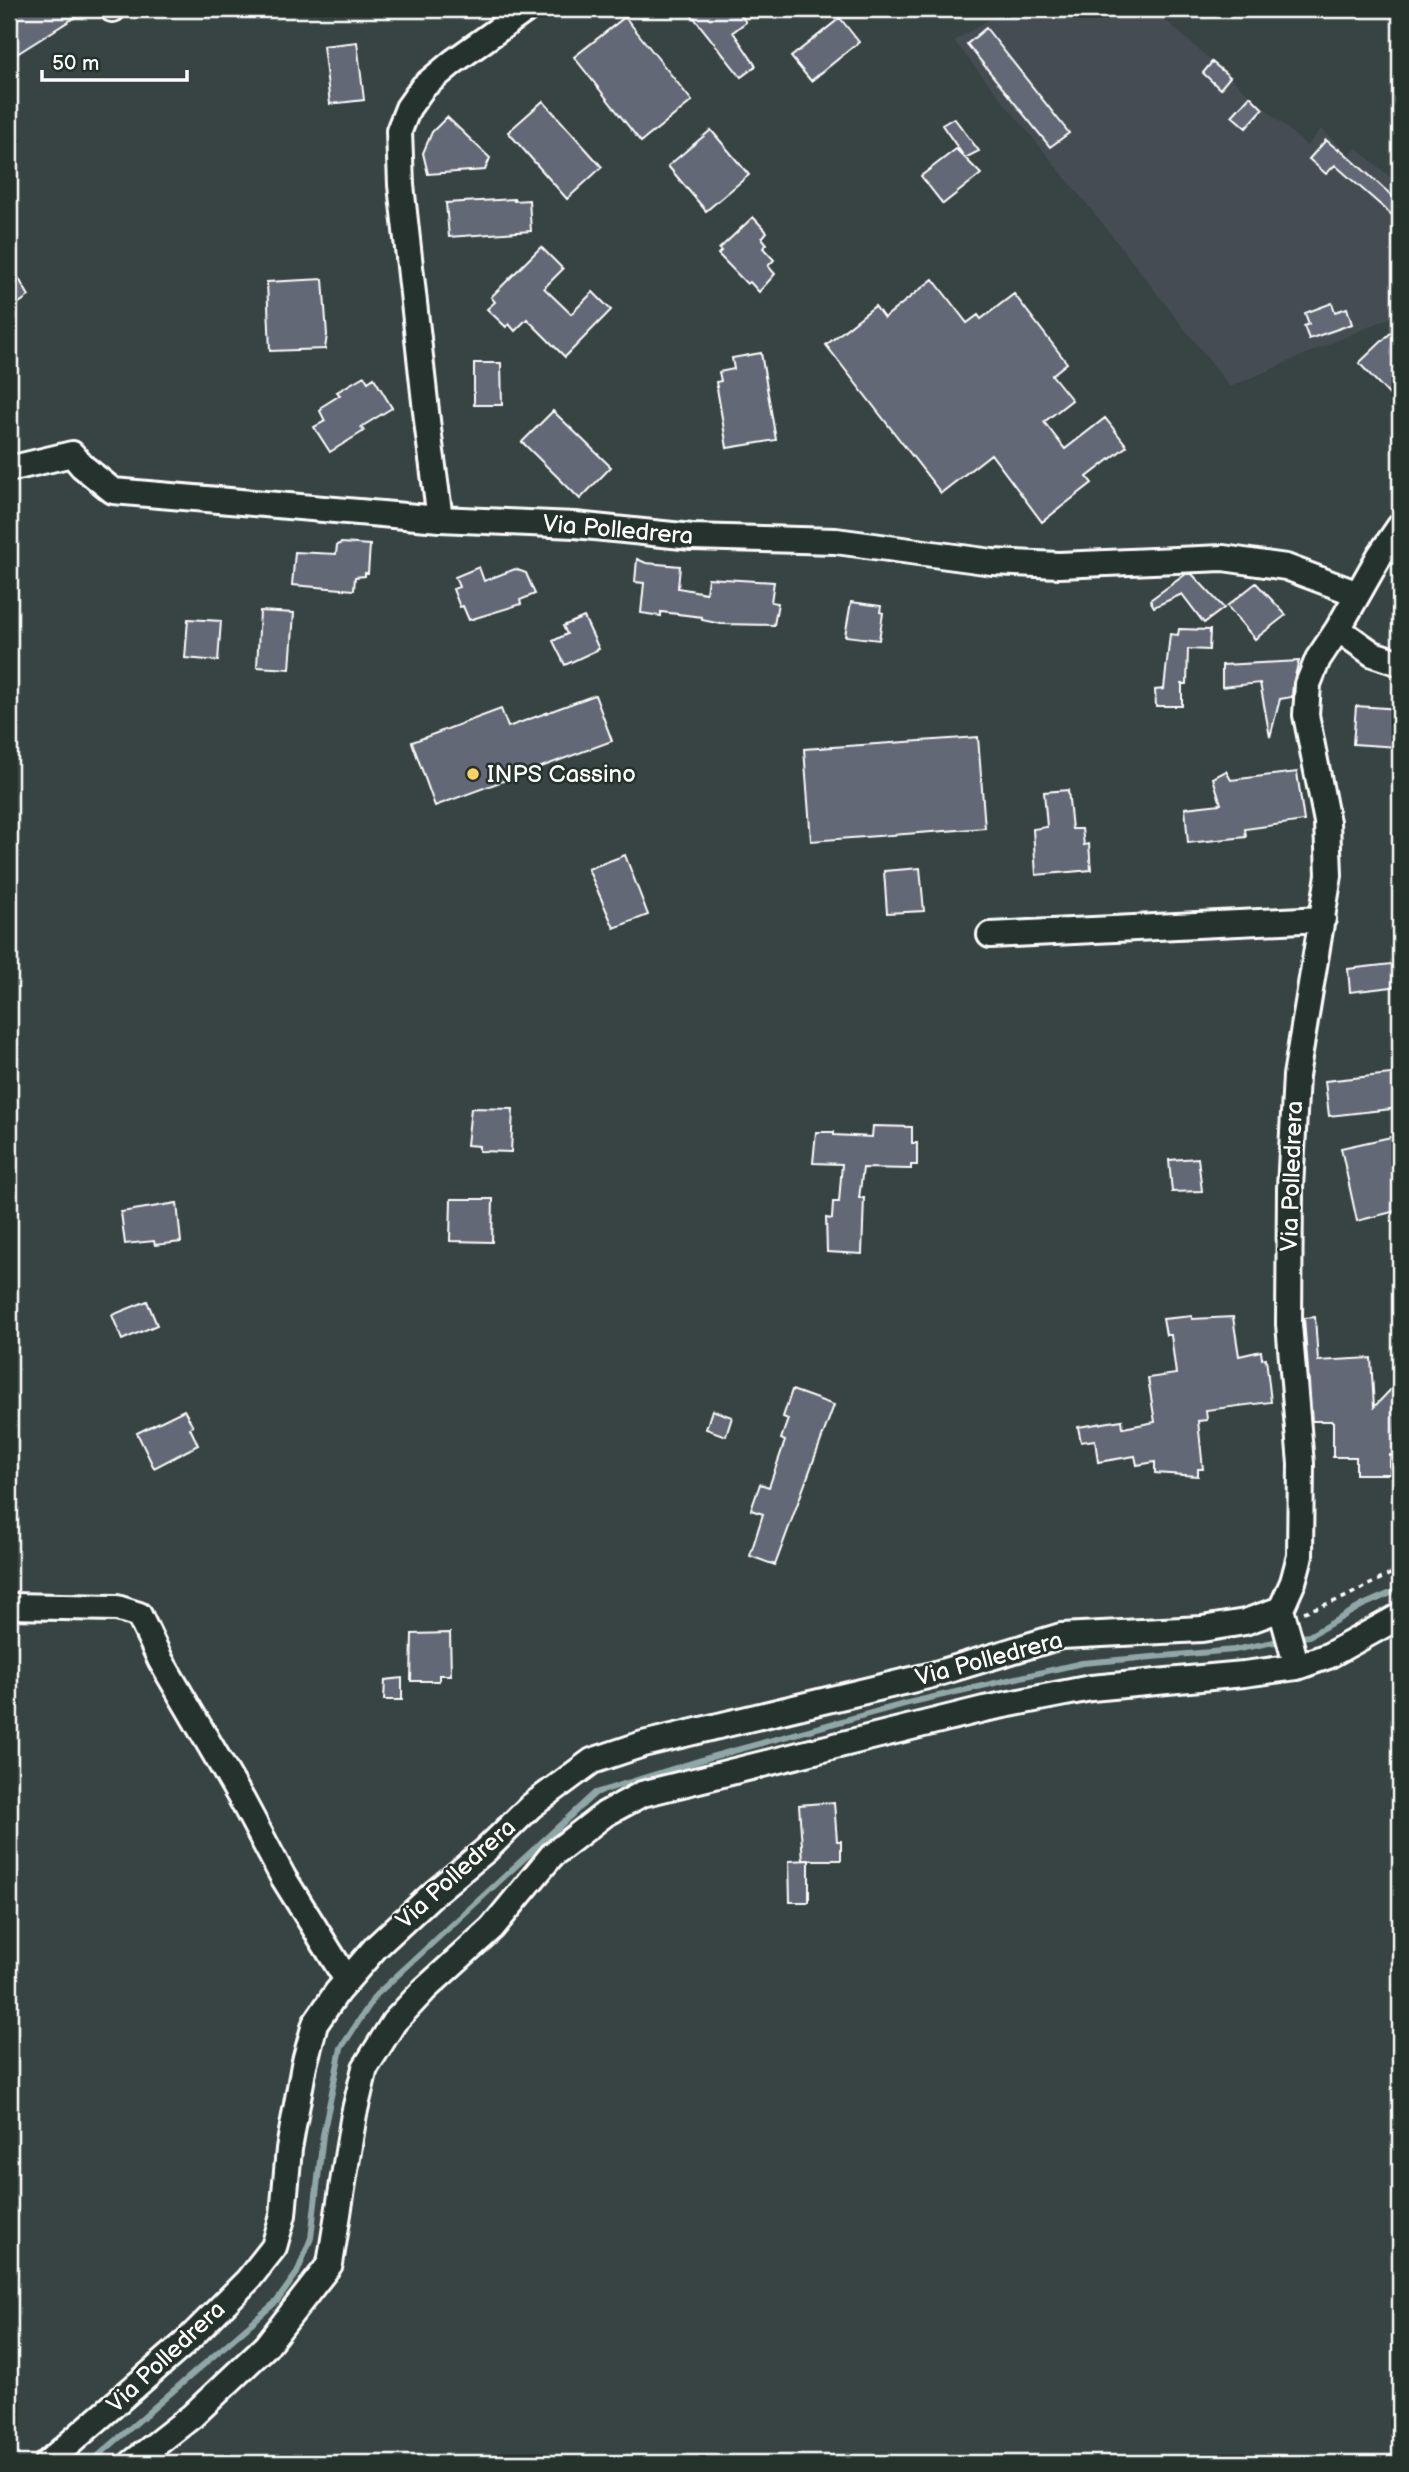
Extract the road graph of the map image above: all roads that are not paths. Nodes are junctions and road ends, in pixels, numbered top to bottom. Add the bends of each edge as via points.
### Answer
1 (527, 9) edge
2 (9, 469) edge
3 (440, 519) junction
4 (1400, 526) edge
5 (1358, 594) junction
6 (1338, 629) junction
7 (1400, 663) edge
8 (1323, 919) junction
9 (990, 935) dead end
10 (9, 1606) edge
11 (1284, 1616) junction
12 (1400, 1616) edge
13 (1296, 1663) junction
14 (346, 1980) junction
15 (47, 2463) edge
16 (132, 2463) edge

1 - 3 street via 423,87 399,131 401,185
2 - 3 street, Via Polledrera via 72,454 113,491
3 - 5 street, Via Polledrera via 575,525 692,537 836,541 992,562 1059,565 1223,558 1286,567
4 - 5 street, Via Polledrera
5 - 6 street, Via Polledrera
6 - 7 street via 1373,654
6 - 8 street, Via Polledrera via 1308,684 1307,715 1327,822 1329,875
8 - 9 street
8 - 11 street, Via Polledrera via 1296,1076 1289,1312 1301,1464 1300,1556
10 - 14 street via 117,1608 139,1615 283,1877
11 - 13 street
11 - 14 street, Via Polledrera via 1202,1629 1061,1636 932,1675 656,1740 592,1761 531,1806 404,1920
12 - 13 street via 1328,1656
13 - 16 street via 1244,1674 1091,1688 984,1709 642,1794 605,1814 552,1854 492,1928 394,2022 365,2068 330,2264 266,2346 192,2416
14 - 15 street, Via Polledrera via 315,2024 274,2247 184,2344

